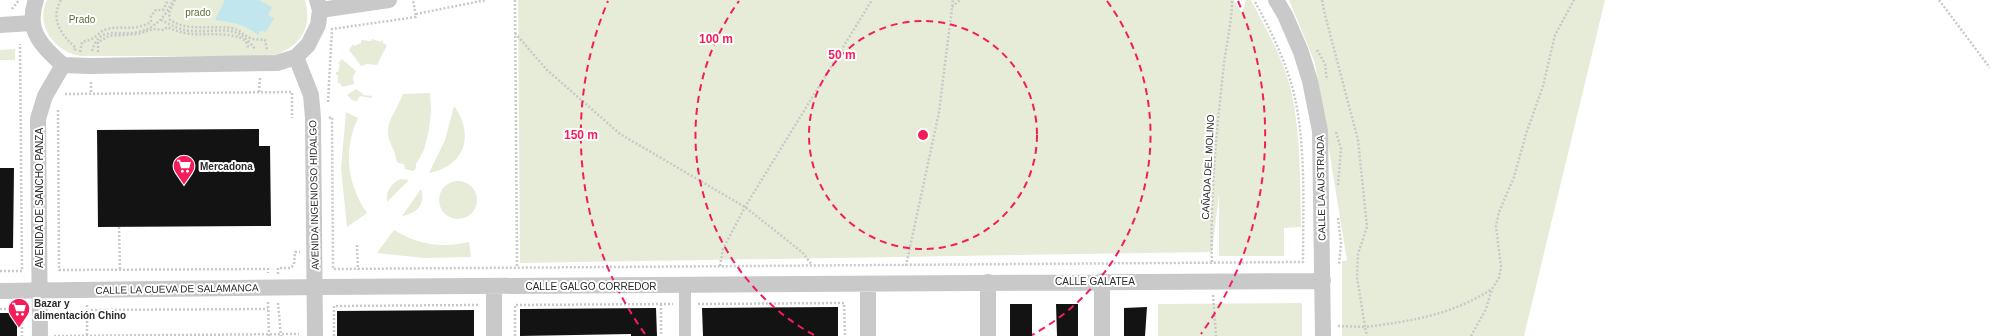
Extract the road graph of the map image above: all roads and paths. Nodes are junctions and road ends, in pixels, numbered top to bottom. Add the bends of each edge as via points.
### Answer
1 (36, 0) edge
2 (61, 0) edge
3 (168, 0) edge
4 (174, 0) edge
5 (389, 0) edge
6 (486, 0) edge
7 (515, 0) edge
8 (872, 0) edge
9 (953, 0) edge
10 (960, 0) edge
11 (1232, 0) edge
12 (1254, 0) edge
13 (1276, 0) edge
14 (1322, 0) edge
15 (1574, 0) edge
16 (1938, 0) edge
17 (319, 5) edge
18 (952, 8) junction
19 (416, 14) dead end
20 (161, 20) junction
21 (32, 23) junction
22 (0, 25) edge
23 (515, 33) junction
24 (20, 44) dead end
25 (296, 57) junction
26 (68, 60) junction
27 (260, 60) junction
28 (90, 61) junction
29 (1990, 68) edge
30 (260, 92) junction
31 (58, 94) dead end
32 (91, 94) junction
33 (58, 108) dead end
34 (292, 118) dead end
35 (329, 118) dead end
36 (745, 207) junction
37 (120, 227) dead end
38 (357, 245) dead end
39 (1212, 262) junction
40 (812, 265) junction
41 (906, 265) junction
42 (720, 266) junction
43 (517, 268) junction
44 (358, 269) junction
45 (120, 270) junction
46 (0, 271) edge
47 (358, 273) dead end
48 (268, 281) junction
49 (1102, 281) junction
50 (1213, 281) junction
51 (1323, 281) junction
52 (988, 282) junction
53 (868, 284) junction
54 (685, 285) junction
55 (315, 287) junction
56 (494, 287) junction
57 (1492, 289) junction
58 (0, 291) edge
59 (40, 291) junction
60 (661, 304) dead end
61 (0, 309) edge
62 (268, 309) junction
63 (87, 310) dead end
64 (478, 312) dead end
65 (1365, 327) junction
66 (1323, 331) edge
67 (269, 335) edge
68 (287, 335) edge
69 (315, 335) edge
70 (334, 335) edge
71 (22, 336) edge
72 (40, 336) edge
73 (71, 336) edge
74 (494, 336) edge
75 (661, 336) edge
76 (685, 336) edge
77 (868, 336) edge
78 (988, 336) edge
79 (1102, 336) edge
80 (1216, 336) edge
81 (1367, 336) edge
82 (1470, 336) edge

1 - 21 street
2 - 26 path via 56,15 57,24 67,41 76,48
3 - 28 path via 163,10 156,10 151,16 151,22 145,26 136,29 106,30 82,42 81,56
4 - 20 path via 168,13
4 - 27 path via 169,14 170,20 184,26 232,28 250,38 265,40 267,55
5 - 17 street
6 - 19 path
7 - 23 path
8 - 36 path
9 - 18 path
10 - 18 path
11 - 39 path, CAÑADA DEL MOLINO via 1217,129
12 - 39 path via 1278,45 1295,98 1302,158 1303,262
13 - 51 street, CALLE LA AUSTRIADA via 1301,52 1320,130
14 - 65 path via 1358,140 1367,227 1358,254 1357,277
15 - 57 path via 1555,35 1543,86 1514,177 1499,212 1496,226 1501,267 1499,278
16 - 29 path
17 - 25 street via 318,25 308,45
18 - 41 path via 939,112
20 - 27 path via 192,32 233,31 249,40
20 - 28 path via 137,33 109,32 101,36 93,44
21 - 22 street
21 - 26 street via 38,40 50,54
23 - 36 path via 547,70 620,134
23 - 43 path
24 - 46 path via 22,271
25 - 27 street via 277,64
25 - 55 street, AVENIDA INGENIOSO HIDALGO via 311,95 313,118
26 - 28 street
26 - 59 street, AVENIDA DE SANCHO PANZA via 44,96 38,119
27 - 28 street
27 - 28 path via 248,54 248,44 240,38 230,35 191,34 168,27 138,34 109,36 98,42 98,56
27 - 30 path
28 - 32 path
30 - 32 path
30 - 34 path via 292,92
31 - 32 path
33 - 45 path via 59,270
35 - 44 path via 332,117 333,269
36 - 40 path via 802,252
36 - 42 path via 723,249
37 - 45 path
38 - 44 path
39 - 41 path
39 - 50 path, CAÑADA DEL MOLINO
40 - 41 path
40 - 42 path
42 - 43 path
43 - 44 path
44 - 47 path
45 - 48 path via 268,269
48 - 55 street, CALLE LA CUEVA DE SALAMANCA
48 - 59 street, CALLE LA CUEVA DE SALAMANCA
48 - 62 path
49 - 50 street, CALLE GALATEA
49 - 52 street, CALLE GALATEA
49 - 79 street
50 - 51 street, CALLE GALATEA
50 - 80 path, CAÑADA DEL MOLINO
51 - 66 street, CALLE LA AUSTRIADA
52 - 53 street, CALLE GALATEA
52 - 78 street
53 - 54 street, CALLE GALGO CORREDOR
53 - 77 street
54 - 56 street, CALLE GALGO CORREDOR
54 - 76 street
55 - 56 street, CALLE GALGO CORREDOR
55 - 69 street, AVENIDA INGENIOSO HIDALGO
56 - 74 street
57 - 65 path via 1475,300 1419,320
57 - 82 path via 1486,309
58 - 59 street, CALLE LA CUEVA DE SALAMANCA
59 - 72 street, AVENIDA DE SANCHO PANZA
60 - 75 path
61 - 71 path via 22,309
62 - 63 path
62 - 67 path
64 - 70 path via 478,305 334,306
65 - 66 path
65 - 81 path
67 - 68 path
67 - 73 path
68 - 69 path
69 - 70 path
72 - 73 path

